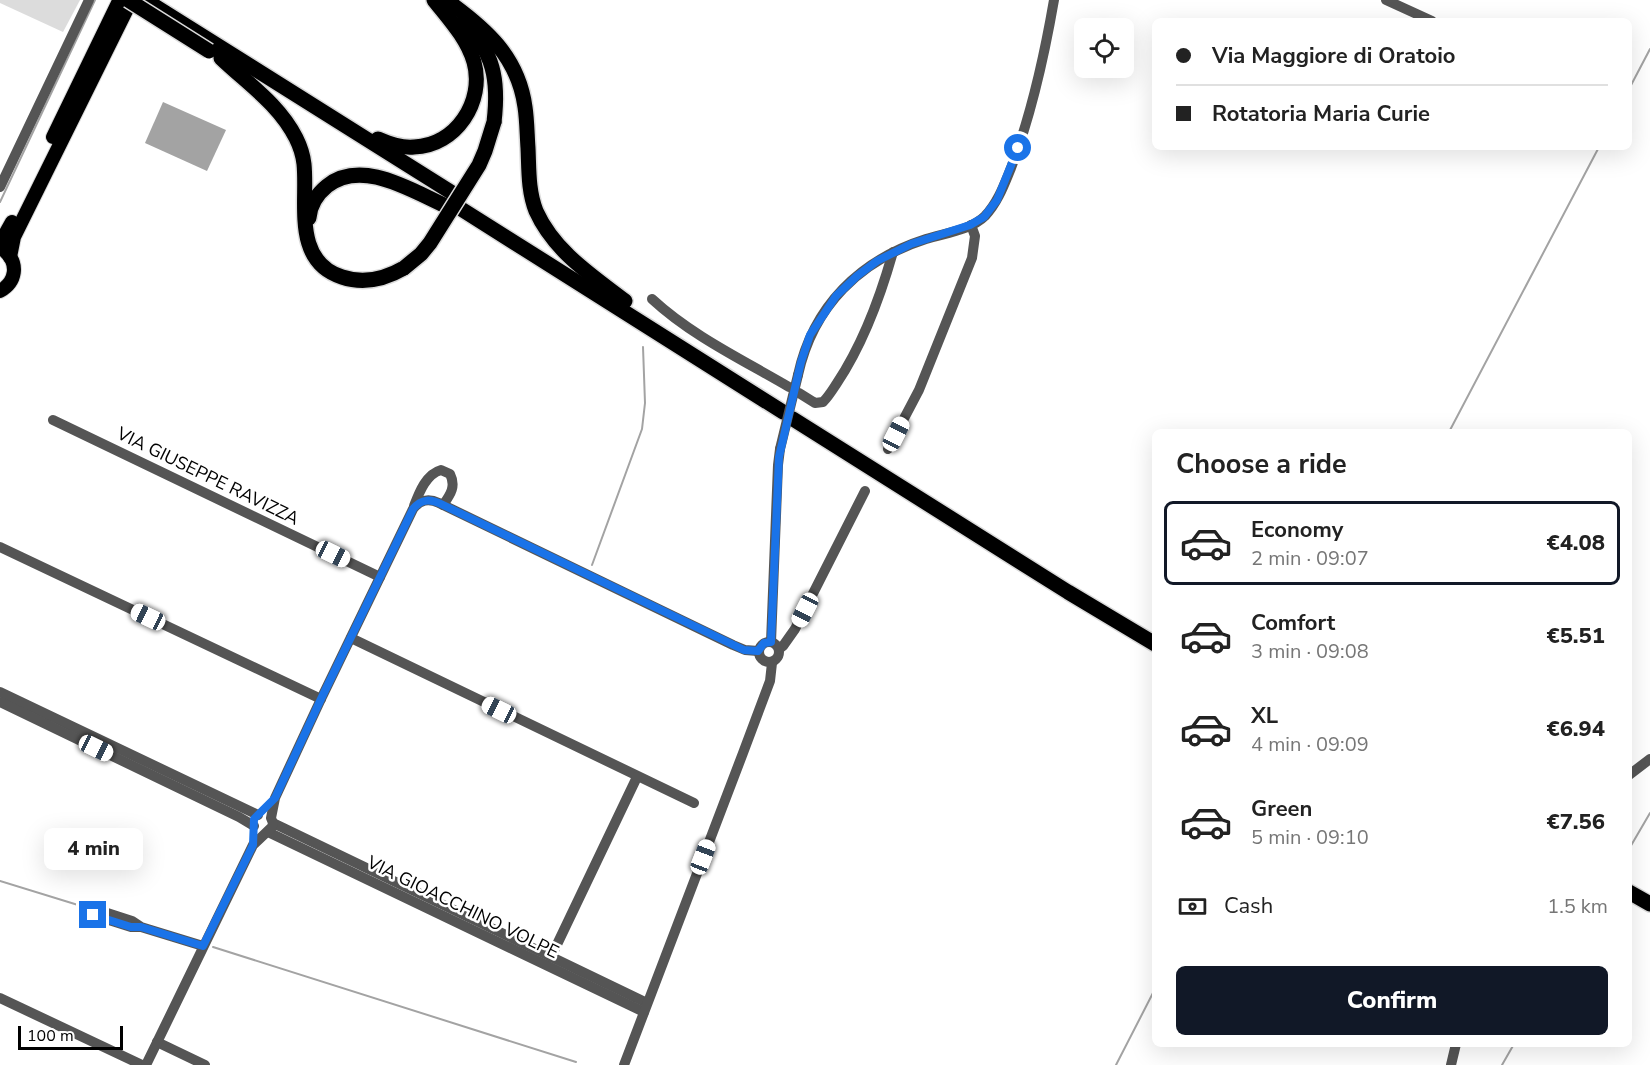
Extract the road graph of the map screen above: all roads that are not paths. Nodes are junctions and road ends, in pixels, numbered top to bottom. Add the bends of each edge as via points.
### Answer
1 (89, 0) edge
2 (145, 0) edge
3 (434, 0) edge
4 (438, 0) edge
5 (446, 0) edge
6 (1054, 0) edge
7 (1386, 0) edge
8 (125, 3) edge
9 (1425, 18) edge
10 (215, 50) junction
11 (341, 122) junction
12 (0, 187) edge
13 (454, 203) junction
14 (970, 225) junction
15 (307, 236) junction
16 (0, 243) edge
17 (893, 252) junction
18 (5, 253) edge
19 (0, 291) edge
20 (652, 299) dead end
21 (625, 301) junction
22 (789, 411) junction
23 (53, 420) dead end
24 (888, 449) dead end
25 (428, 477) junction
26 (865, 491) dead end
27 (439, 503) junction
28 (413, 509) junction
29 (0, 547) edge
30 (380, 577) junction
31 (773, 626) junction
32 (795, 629) junction
33 (1152, 631) edge
34 (351, 638) junction
35 (1152, 642) edge
36 (775, 645) junction
37 (758, 651) junction
38 (772, 663) junction
39 (0, 692) edge
40 (321, 699) junction
41 (0, 702) edge
42 (1650, 759) edge
43 (1632, 773) edge
44 (638, 777) junction
45 (694, 803) dead end
46 (263, 823) junction
47 (1632, 894) edge
48 (1650, 904) edge
49 (1632, 905) edge
50 (1650, 914) edge
51 (141, 927) dead end
52 (203, 946) junction
53 (551, 957) junction
54 (0, 998) edge
55 (645, 1008) junction
56 (157, 1042) junction
57 (1455, 1047) edge
58 (144, 1065) edge
59 (205, 1065) edge
60 (624, 1065) edge
61 (1451, 1065) edge

1 - 12 street
2 - 10 highway
3 - 11 highway via 466,42 474,63 475,92 465,118 445,138 416,147 395,146
4 - 15 highway, bridge via 474,33 491,63 496,92 494,122 478,165 426,248 404,268 377,279 345,278 322,265
5 - 21 highway via 490,35 516,76 525,105 531,191 542,222 567,255
6 - 14 street via 1041,69 1018,148 993,206
7 - 9 street
8 - 10 highway, bridge
8 - 16 main road
8 - 18 main road
10 - 11 highway
10 - 13 highway
10 - 15 highway via 273,105 295,136 304,160
11 - 13 highway
13 - 15 highway via 380,178 352,176 334,182 319,194 311,208
13 - 21 highway
13 - 22 highway
14 - 17 street
14 - 24 street via 975,236 972,258 919,390
17 - 20 street via 854,357 823,402 815,403 736,357 668,314
17 - 31 street, bridge via 857,276 830,304 804,351 778,465
18 - 19 main road via 14,263 14,276
21 - 22 highway
22 - 33 highway
22 - 35 highway
23 - 30 street, VIA GIUSEPPE RAVIZZA
25 - 27 street
25 - 27 street via 441,470 451,476 450,496
25 - 28 street
26 - 32 street
27 - 28 street via 423,501
27 - 37 street via 733,645
28 - 30 street
29 - 40 street
30 - 34 street
31 - 32 street via 784,631
31 - 36 street
32 - 36 street via 783,646
34 - 40 street
34 - 44 street
36 - 37 street via 764,643
36 - 38 street via 779,656
37 - 38 street via 762,660
38 - 55 street via 770,681
39 - 46 street
40 - 46 street
41 - 46 street via 230,812
42 - 43 street
44 - 45 street
44 - 53 street
46 - 52 street
46 - 53 street, VIA GIOACCHINO VOLPE
46 - 55 street, VIA GIOACCHINO VOLPE
47 - 48 highway
49 - 50 highway
51 - 52 street
52 - 56 street
53 - 55 street, VIA GIOACCHINO VOLPE
54 - 58 street
55 - 60 street
56 - 58 street
56 - 59 street
57 - 61 street

